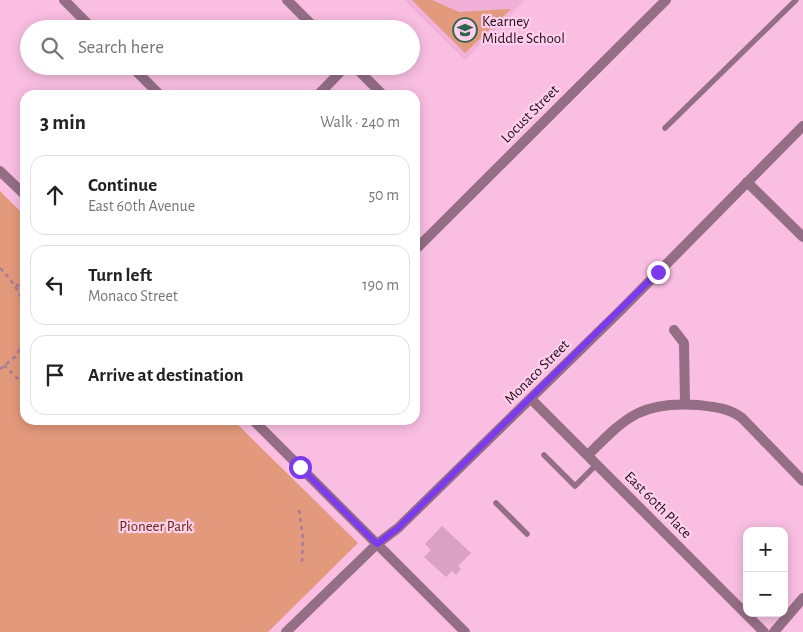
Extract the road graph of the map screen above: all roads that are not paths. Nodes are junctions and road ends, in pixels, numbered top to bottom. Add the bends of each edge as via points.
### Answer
1 (64, 0) edge
2 (287, 0) edge
3 (666, 0) edge
4 (796, 0) edge
5 (84, 20) edge
6 (307, 20) edge
7 (140, 75) edge
8 (337, 75) edge
9 (363, 75) edge
10 (155, 90) edge
11 (323, 90) edge
12 (378, 90) edge
13 (803, 126) edge
14 (665, 128) dead end
15 (0, 171) edge
16 (747, 182) junction
17 (20, 191) edge
18 (803, 237) edge
19 (420, 245) edge
20 (674, 330) dead end
21 (531, 399) junction
22 (685, 404) junction
23 (258, 425) edge
24 (544, 455) dead end
25 (588, 455) junction
26 (597, 464) junction
27 (803, 481) edge
28 (496, 503) dead end
29 (527, 534) dead end
30 (377, 544) junction
31 (803, 598) edge
32 (286, 632) edge
33 (465, 632) edge
34 (764, 632) edge
35 (774, 632) edge

1 - 5 street
2 - 6 street
3 - 19 street, Locust Street
4 - 14 lane
7 - 10 street
8 - 11 street
9 - 12 street
13 - 16 street, Monaco Street
15 - 17 street
16 - 18 street
16 - 21 street, Monaco Street
20 - 22 street via 684,343
21 - 25 street, East 60th Place
21 - 30 street, Monaco Street via 398,528
22 - 25 street via 643,409 621,422
22 - 27 street via 733,411
23 - 30 street
24 - 26 lane via 574,486
25 - 26 street, East 60th Place
26 - 34 street, East 60th Place
28 - 29 lane
30 - 32 street, Monaco Street
30 - 33 street
31 - 35 street

